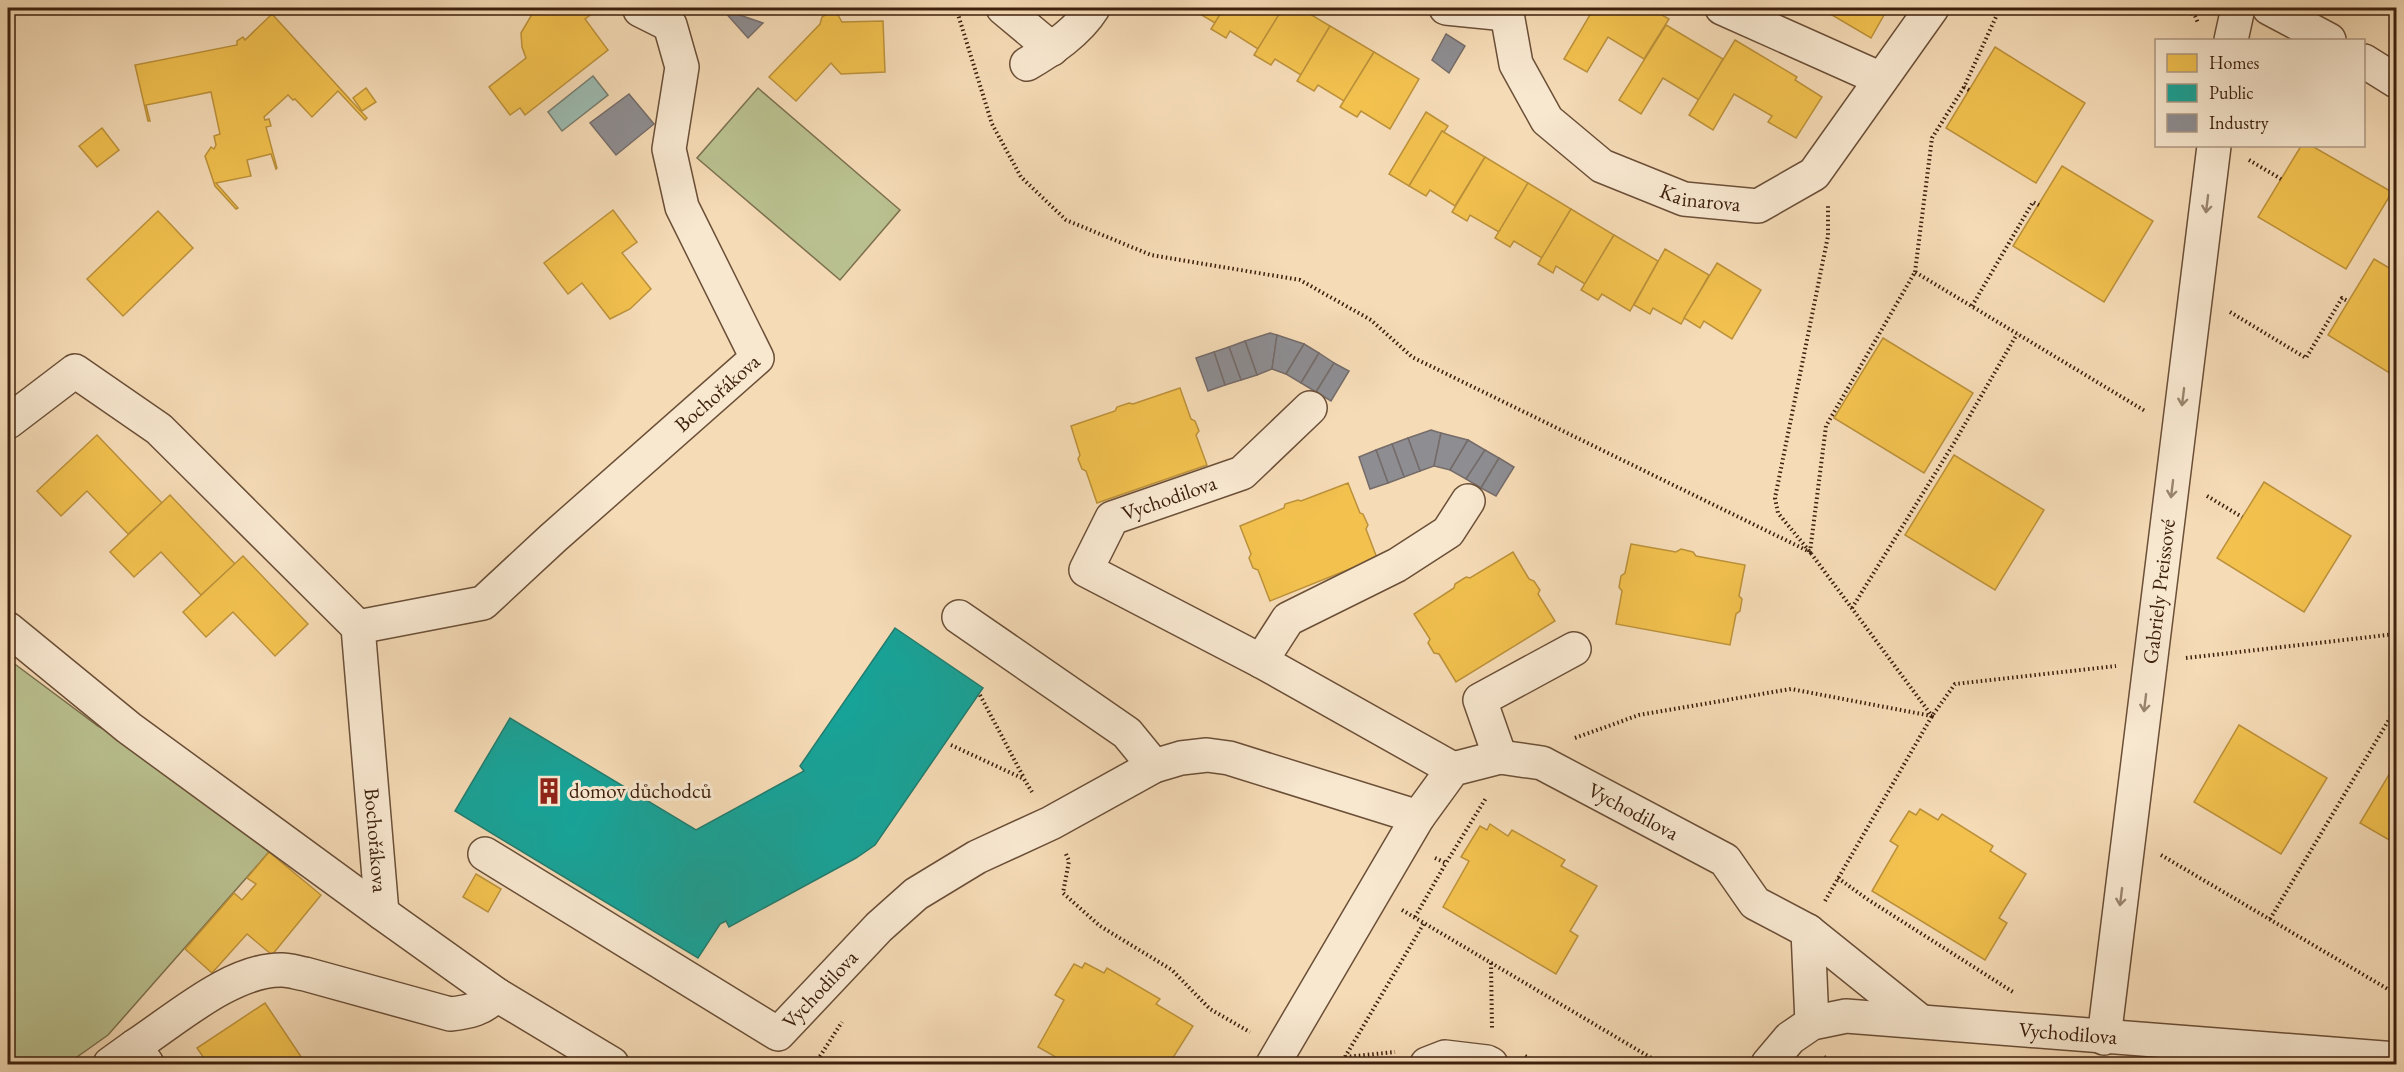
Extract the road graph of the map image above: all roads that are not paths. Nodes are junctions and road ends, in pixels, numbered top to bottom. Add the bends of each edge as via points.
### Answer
1 (1003, 8) edge
2 (1093, 8) edge
3 (1446, 8) edge
4 (1722, 8) edge
5 (1932, 8) edge
6 (2238, 8) edge
7 (2269, 8) edge
8 (640, 10) dead end
9 (1506, 10) edge
10 (2231, 39) edge
11 (2327, 39) edge
12 (2365, 62) edge
13 (1881, 79) junction
14 (2397, 81) edge
15 (2214, 147) edge
16 (1310, 408) dead end
17 (8, 422) edge
18 (1468, 501) dead end
19 (959, 617) dead end
20 (358, 627) junction
21 (8, 629) edge
22 (1574, 649) dead end
23 (1261, 661) junction
24 (1500, 757) junction
25 (1154, 766) junction
26 (1453, 769) junction
27 (1410, 830) junction
28 (485, 854) dead end
29 (382, 914) junction
30 (1808, 931) junction
31 (497, 995) junction
32 (1920, 1021) junction
33 (1812, 1023) junction
34 (2104, 1038) junction
35 (2393, 1046) edge
36 (1277, 1057) edge
37 (131, 1058) edge
38 (1413, 1058) edge
39 (612, 1065) edge
40 (1491, 1065) edge
41 (1768, 1065) edge

1 - 2 street via 1040,57
3 - 9 street, Kainarova
4 - 13 street
5 - 13 street, Kainarova
6 - 10 street
7 - 11 street
8 - 20 street, Bochořákova via 670,25 682,66 669,149 682,207 757,358 483,603
9 - 13 street, Kainarova via 1516,64 1547,120 1602,166 1684,199 1758,206 1814,174
12 - 14 street
15 -> 34 street, Gabriely Preissové
16 - 23 street, Vychodilova via 1242,473 1112,518 1086,570
17 - 20 street via 75,371 159,429
18 - 23 street via 1448,532 1397,565 1288,619
19 - 25 street via 1127,733
20 - 29 street, Bochořákova
21 - 29 street via 129,728
22 - 24 street via 1480,699
23 - 26 street, Vychodilova
24 - 26 street, Vychodilova
24 - 30 street, Vychodilova via 1542,763 1725,860 1755,903
25 - 27 street, Vychodilova via 1198,756 1229,758
25 - 28 street, Vychodilova via 1051,823 977,857 916,894 879,927 778,1034
26 - 27 street
27 - 36 street
29 - 31 street, Bochořákova
30 - 32 street, Vychodilova
30 - 33 street
31 - 37 street via 484,1007 450,1014 282,970 242,979 209,996
31 - 39 street, Bochořákova
32 - 33 street, Vychodilova via 1846,1016
32 - 34 street, Vychodilova
33 - 41 street, Vychodilova via 1790,1038
34 - 35 street, Vychodilova
38 - 40 street via 1445,1057

